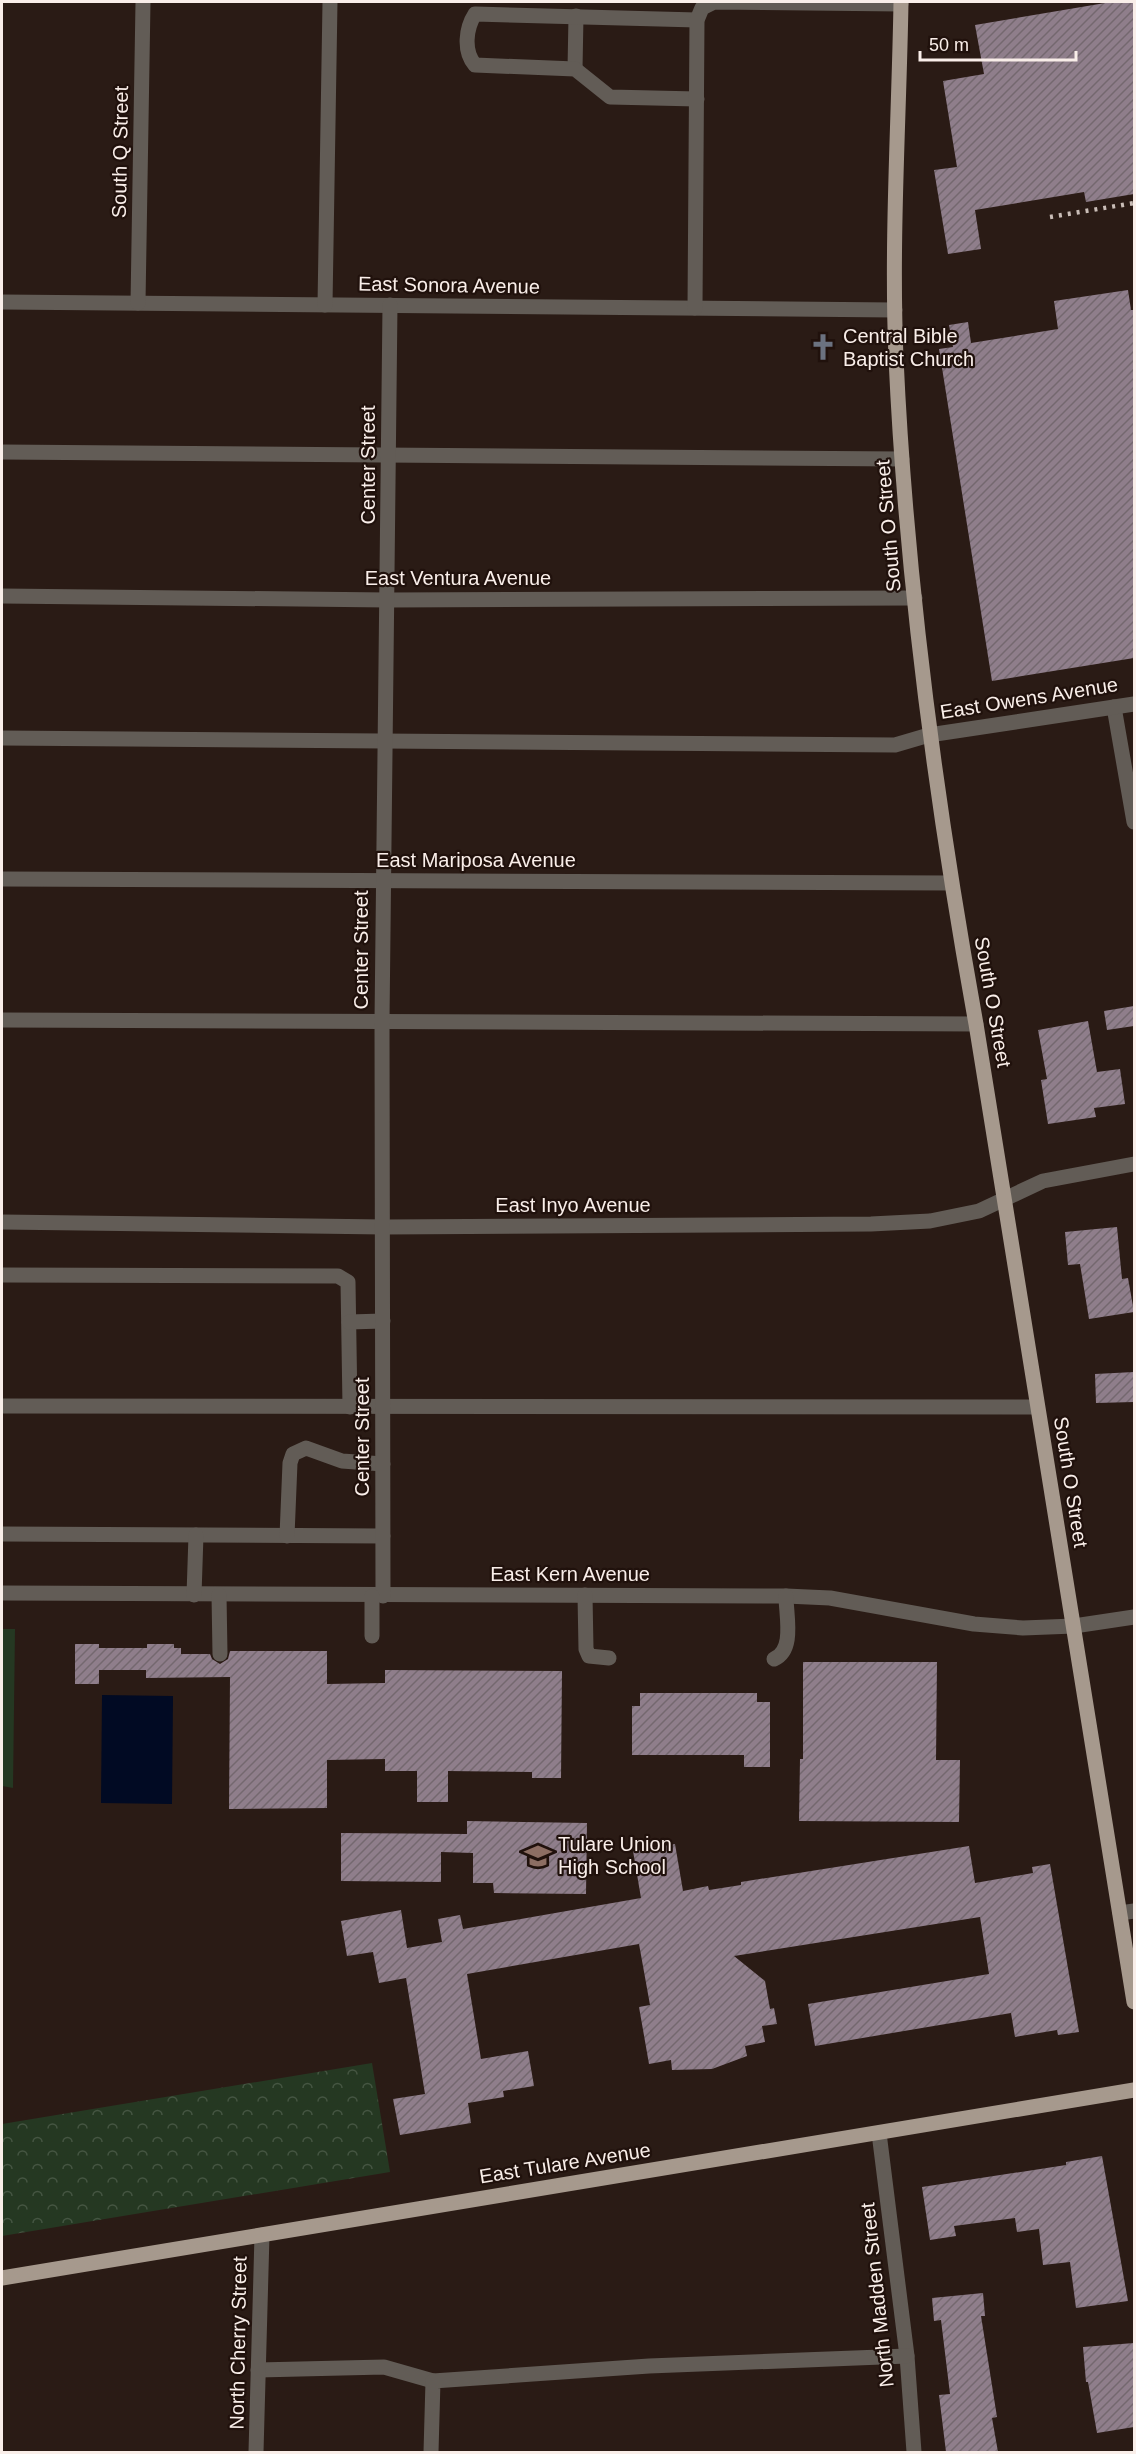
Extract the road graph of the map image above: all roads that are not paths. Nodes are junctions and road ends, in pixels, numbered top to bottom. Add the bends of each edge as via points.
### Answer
1 (143, 2) edge
2 (330, 2) edge
3 (901, 3) edge
4 (576, 16) junction
5 (697, 20) junction
6 (575, 69) junction
7 (697, 99) junction
8 (2, 302) edge
9 (138, 303) junction
10 (325, 305) junction
11 (390, 305) junction
12 (695, 308) junction
13 (895, 310) junction
14 (2, 452) edge
15 (388, 455) junction
16 (903, 459) junction
17 (2, 596) edge
18 (915, 598) junction
19 (388, 600) junction
20 (1134, 704) edge
21 (1114, 707) junction
22 (929, 735) junction
23 (2, 738) edge
24 (385, 740) junction
25 (1134, 822) edge
26 (2, 879) edge
27 (383, 880) junction
28 (951, 883) junction
29 (2, 1020) edge
30 (382, 1021) junction
31 (976, 1023) junction
32 (1134, 1164) edge
33 (1004, 1197) junction
34 (2, 1222) edge
35 (384, 1227) junction
36 (2, 1275) edge
37 (383, 1321) junction
38 (349, 1322) junction
39 (2, 1406) edge
40 (350, 1407) junction
41 (383, 1407) junction
42 (1037, 1407) junction
43 (383, 1464) junction
44 (2, 1534) edge
45 (196, 1535) junction
46 (288, 1536) junction
47 (383, 1536) junction
48 (2, 1593) edge
49 (194, 1595) junction
50 (219, 1595) junction
51 (585, 1595) junction
52 (377, 1596) junction
53 (786, 1596) junction
54 (1134, 1617) edge
55 (1074, 1626) junction
56 (372, 1636) dead end
57 (220, 1654) dead end
58 (609, 1658) dead end
59 (774, 1659) dead end
60 (1127, 1912) edge
61 (1134, 2002) edge
62 (1134, 2090) edge
63 (879, 2133) junction
64 (262, 2235) junction
65 (2, 2278) edge
66 (907, 2356) junction
67 (258, 2370) junction
68 (433, 2381) junction
69 (256, 2452) edge
70 (431, 2452) edge
71 (914, 2452) edge

1 - 9 street, South Q Street
2 - 10 street
3 - 5 street via 714,2 702,8
3 - 13 main road, South O Street
4 - 5 street
4 - 6 street
4 - 6 street via 475,14 468,25 468,56 475,64
5 - 7 street
6 - 7 street via 610,97
7 - 12 street
8 - 9 street, East Sonora Avenue
9 - 10 street, East Sonora Avenue
10 - 11 street, East Sonora Avenue
11 - 12 street, East Sonora Avenue
11 - 15 street, Center Street
12 - 13 street, East Sonora Avenue
13 - 16 main road, South O Street
14 - 15 street
15 - 16 street
15 - 19 street, Center Street
16 - 18 main road, South O Street
17 - 19 street, East Ventura Avenue
18 - 19 street, East Ventura Avenue
18 - 22 main road, South O Street
19 - 24 street, Center Street
20 - 21 street, East Owens Avenue
21 - 22 street, East Owens Avenue
21 - 25 street
22 - 24 street, East Owens Avenue via 895,746
22 - 28 main road, South O Street
23 - 24 street, East Owens Avenue
24 - 27 street, Center Street
26 - 27 street, East Mariposa Avenue
27 - 28 street, East Mariposa Avenue
27 - 30 street, Center Street
28 - 31 main road, South O Street
29 - 30 street
30 - 31 street
30 - 35 street, Center Street
31 - 33 main road, South O Street
32 - 33 street, East Inyo Avenue via 1043,1181
33 - 35 street, East Inyo Avenue via 979,1211 930,1221
33 - 42 main road, South O Street
34 - 35 street, East Inyo Avenue
35 - 37 street, Center Street
36 - 38 street via 338,1275 348,1282
37 - 38 street
37 - 41 street, Center Street
38 - 40 street
39 - 40 street
40 - 41 street
41 - 42 street
41 - 43 street, Center Street
42 - 55 main road, South O Street
43 - 46 street via 342,1461 306,1448 293,1454
43 - 47 street, Center Street
44 - 45 street
45 - 46 street
45 - 49 street
46 - 47 street
47 - 52 street, Center Street
48 - 49 street, East Kern Avenue
49 - 50 street, East Kern Avenue
50 - 52 street, East Kern Avenue
50 - 57 street
51 - 52 street, East Kern Avenue
51 - 53 street, East Kern Avenue
51 - 58 street via 586,1649 589,1656
52 - 56 street, Center Street
53 - 55 street, East Kern Avenue via 872,1604 974,1624 1023,1628
53 - 59 street via 787,1648
54 - 55 street, East Kern Avenue
55 - 60 main road, South O Street
60 - 61 main road, South O Street
62 - 63 main road, East Tulare Avenue
63 - 64 main road, East Tulare Avenue
63 - 66 street, North Madden Street
64 - 65 main road, East Tulare Avenue
64 - 67 street, North Cherry Street
66 - 68 street via 649,2366
66 - 71 street, North Madden Street
67 - 68 street via 384,2367
67 - 69 street, North Cherry Street
68 - 70 street

